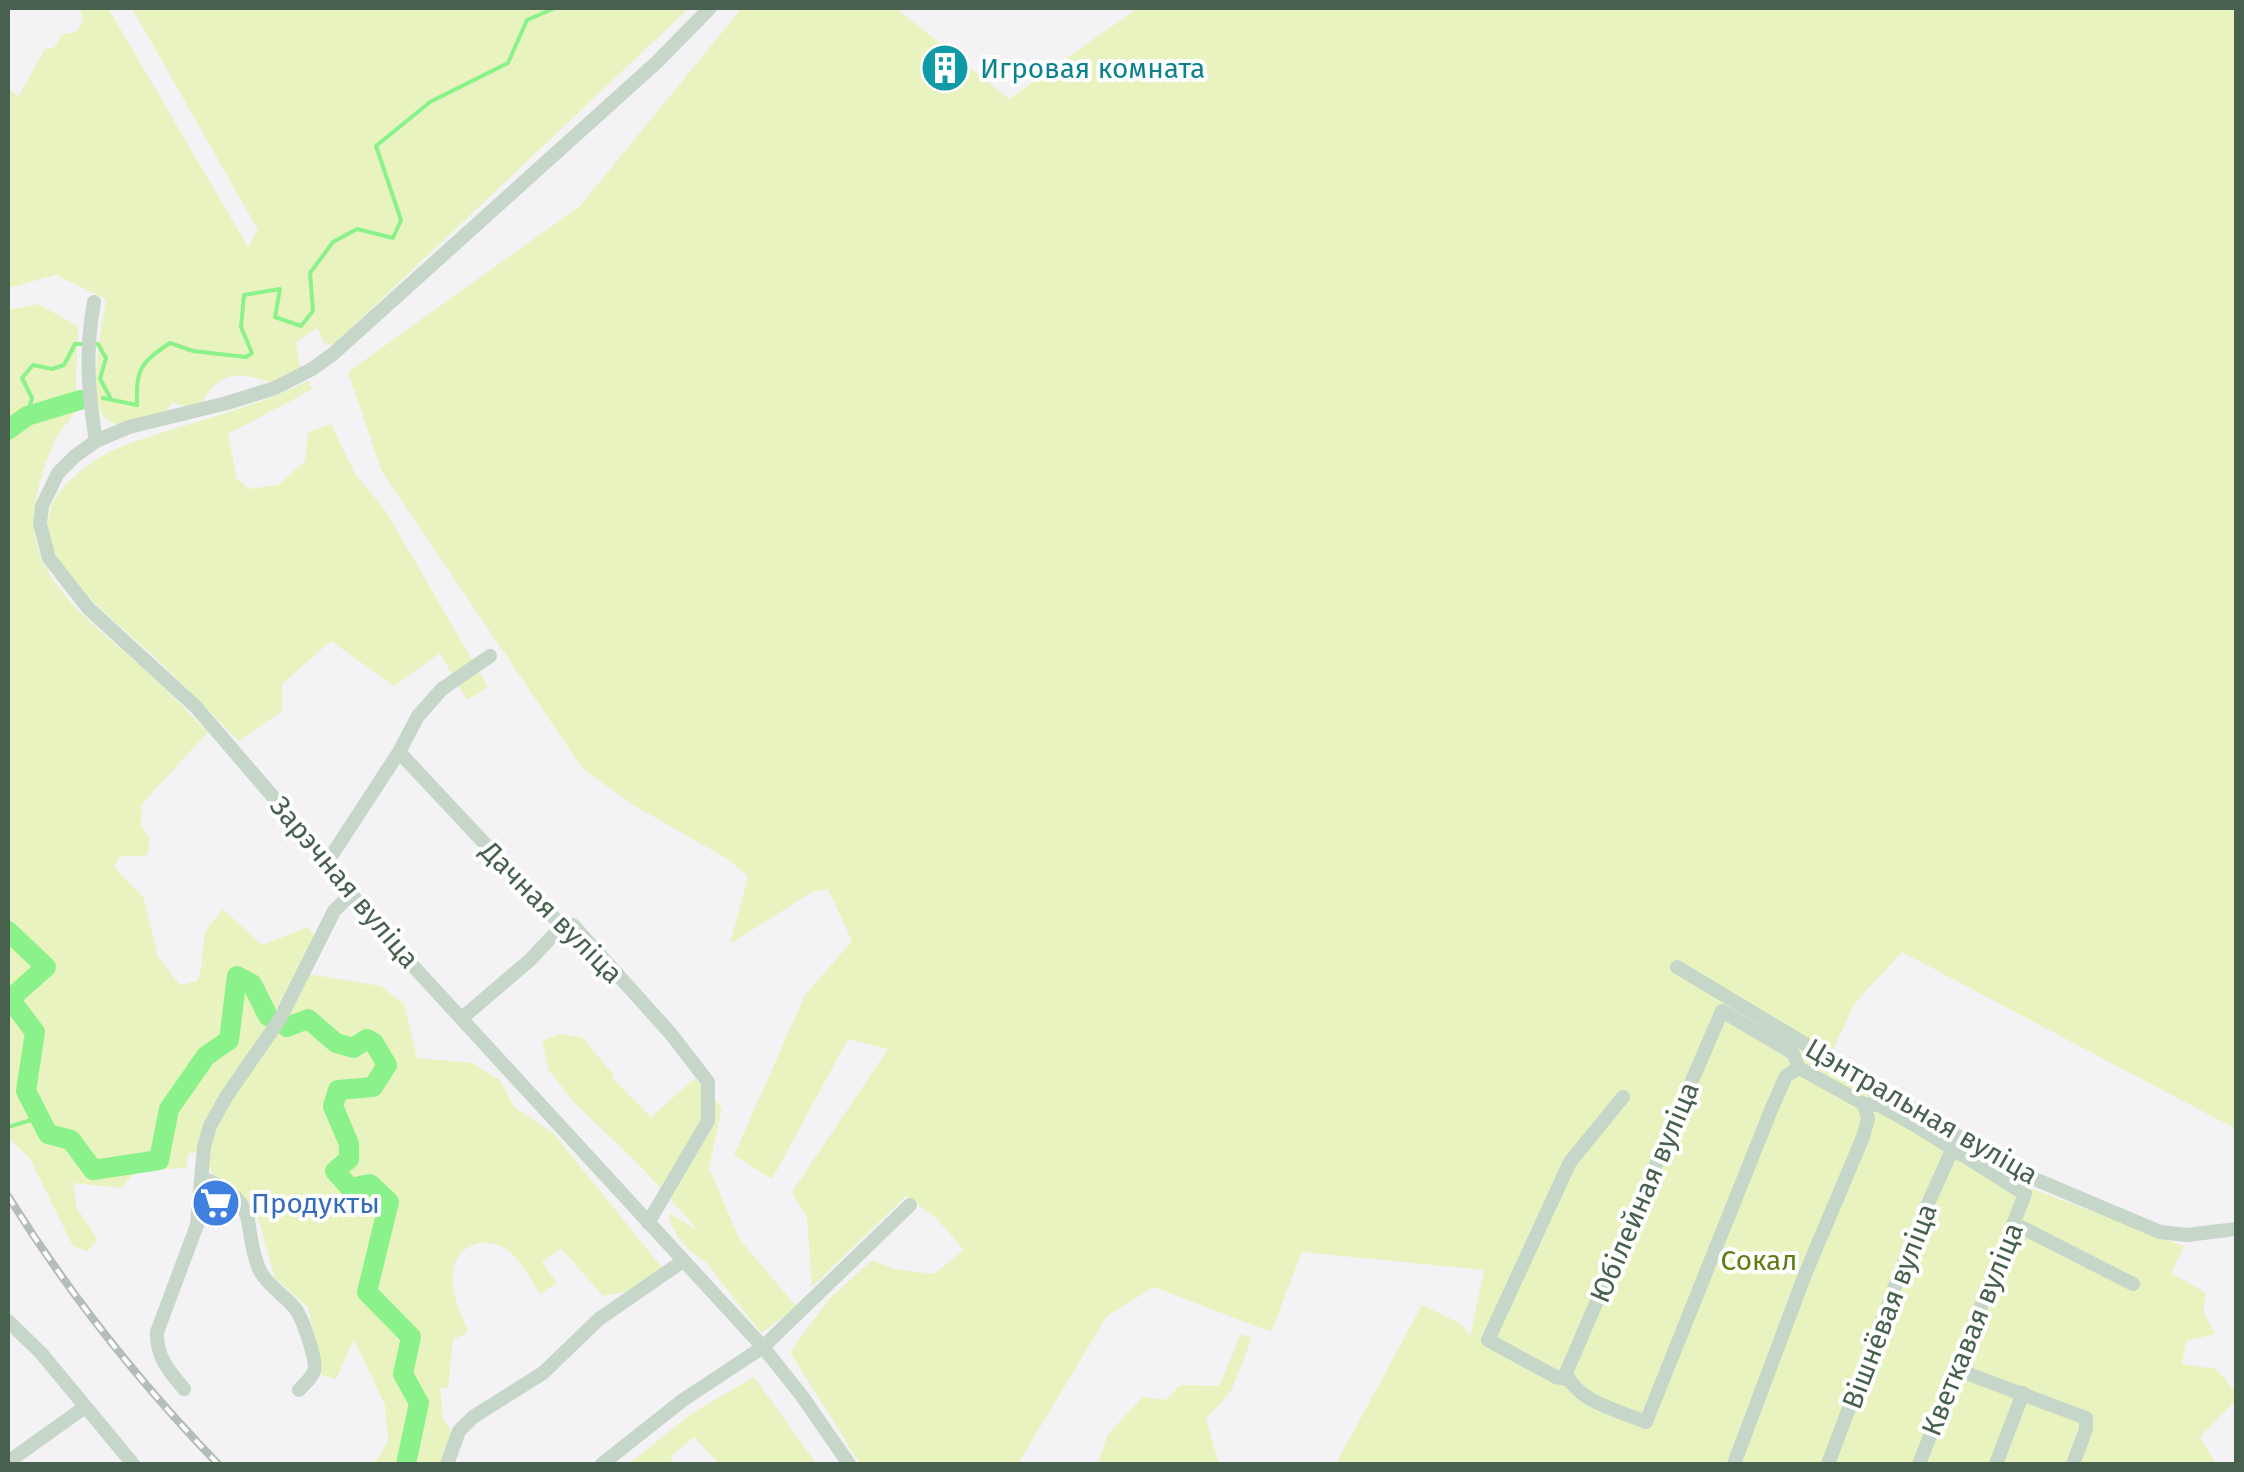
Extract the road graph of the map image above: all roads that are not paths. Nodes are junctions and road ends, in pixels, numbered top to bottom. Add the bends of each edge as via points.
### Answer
1 (710, 8) edge
2 (94, 302) dead end
3 (96, 441) junction
4 (490, 656) dead end
5 (399, 752) junction
6 (326, 864) junction
7 (350, 895) junction
8 (562, 926) junction
9 (1677, 967) dead end
10 (462, 1018) junction
11 (1830, 1060) junction
12 (1799, 1068) junction
13 (1818, 1078) junction
14 (1622, 1098) dead end
15 (1864, 1104) junction
16 (1953, 1148) junction
17 (202, 1178) junction
18 (910, 1205) dead end
19 (648, 1224) junction
20 (2015, 1224) junction
21 (2236, 1229) edge
22 (683, 1262) junction
23 (2133, 1284) dead end
24 (8, 1321) edge
25 (763, 1347) junction
26 (1958, 1370) junction
27 (1567, 1376) junction
28 (184, 1389) dead end
29 (299, 1390) dead end
30 (2023, 1392) junction
31 (85, 1408) junction
32 (8, 1462) edge
33 (133, 1464) edge
34 (446, 1464) edge
35 (602, 1464) edge
36 (849, 1464) edge
37 (1734, 1464) edge
38 (1828, 1464) edge
39 (1919, 1464) edge
40 (1996, 1464) edge
41 (2072, 1464) edge

1 - 3 street via 312,369 275,388
2 - 3 street via 87,343
3 - 6 street, Зарэчная вуліца via 48,490 40,524 49,558 88,608 196,707
4 - 5 street via 442,689
5 - 6 street
5 - 8 street, Дачная вуліца
6 - 7 street, Зарэчная вуліца
7 - 10 street, Зарэчная вуліца
7 - 17 street via 334,911 280,1018 210,1126
8 - 10 street
8 - 19 street, Дачная вуліца via 573,925 708,1082 704,1132
9 - 11 street, Цэнтральная вуліца
10 - 19 street, Зарэчная вуліца
11 - 13 street
11 - 21 street, Цэнтральная вуліца via 2016,1171 2147,1228 2187,1235
12 - 13 street
12 - 27 street via 1786,1076 1771,1110 1646,1422 1580,1394
12 - 27 street, Юбілейная вуліца via 1793,1053 1722,1011
13 - 15 street
14 - 27 street via 1570,1162 1488,1340 1556,1377
15 - 16 street via 1879,1105
15 - 37 street via 1863,1136
16 - 20 street, Кветкавая вуліца via 2024,1194
16 - 38 street, Вішнёвая вуліца
17 - 28 street via 196,1225 157,1332 164,1364
17 - 29 street via 248,1212 258,1267 297,1311 315,1364
18 - 25 street
19 - 22 street, Зарэчная вуліца
20 - 23 street
20 - 26 street, Кветкавая вуліца
22 - 25 street, Зарэчная вуліца
22 - 34 street via 599,1319 543,1373 473,1416
24 - 31 street
25 - 35 street
25 - 36 street, Зарэчная вуліца
26 - 30 street
26 - 39 street, Кветкавая вуліца
30 - 40 street
30 - 41 street via 2087,1422
31 - 32 street
31 - 33 street

